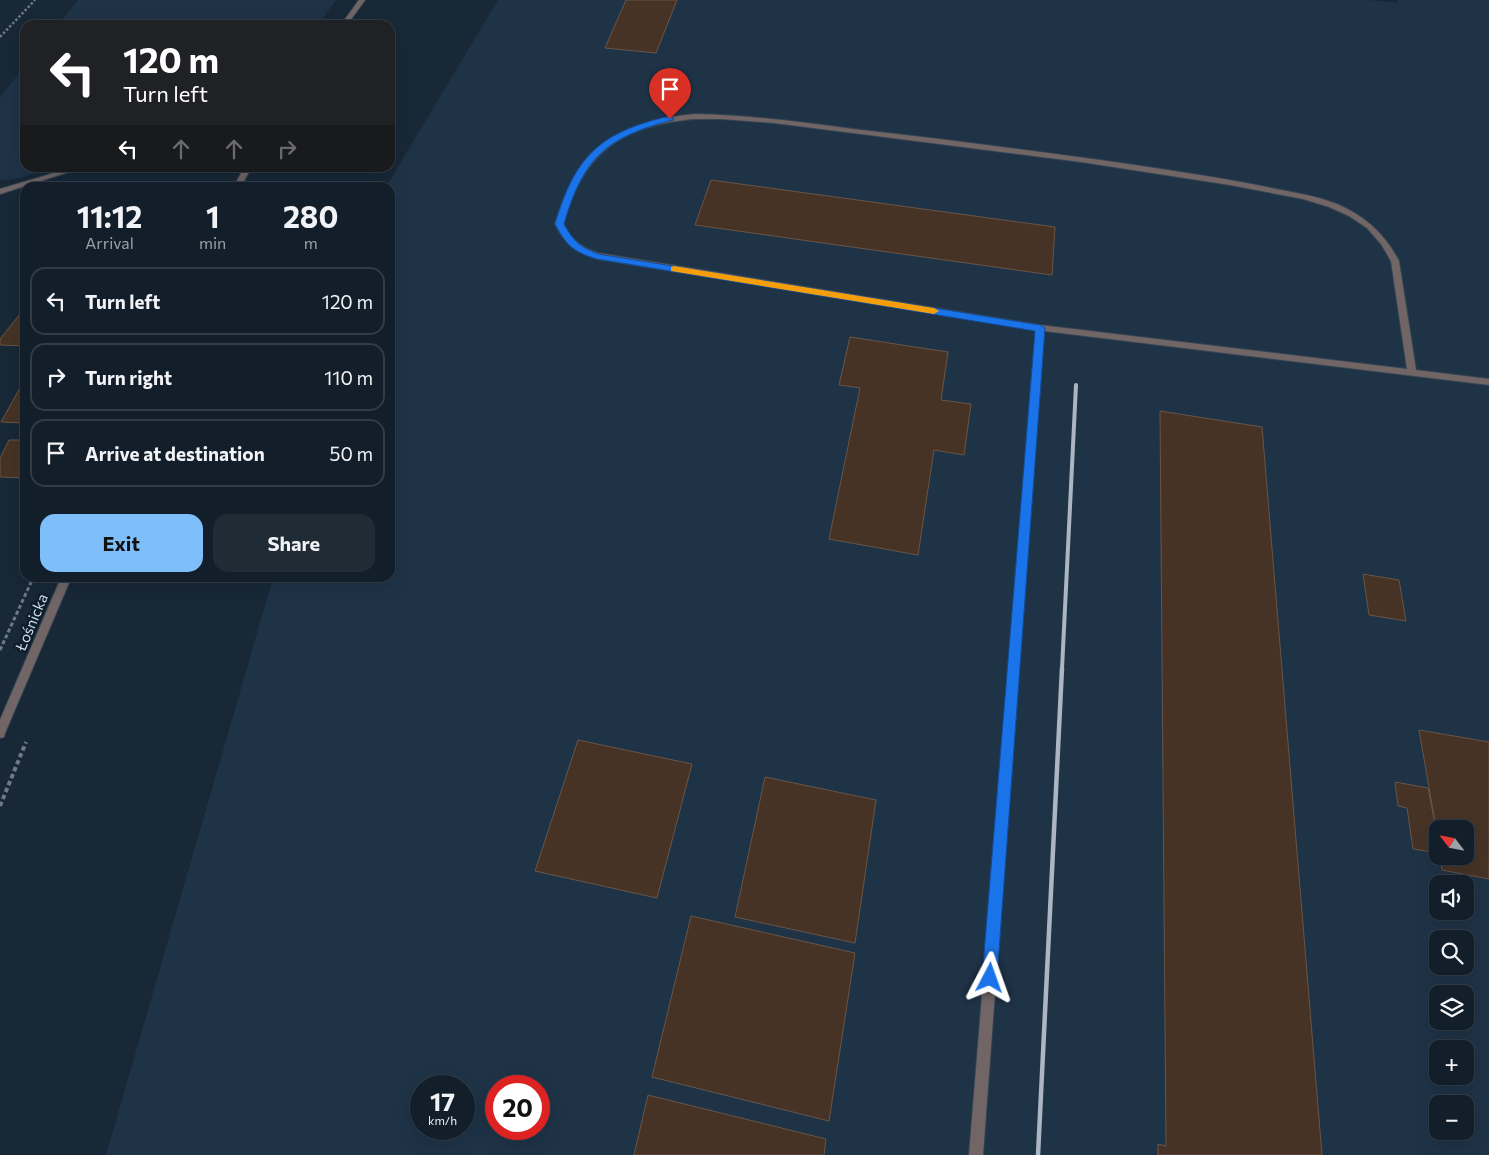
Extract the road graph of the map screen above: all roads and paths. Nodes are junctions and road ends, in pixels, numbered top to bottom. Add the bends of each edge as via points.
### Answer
1 (35, 0) edge
2 (362, 0) edge
3 (348, 20) edge
4 (0, 38) edge
5 (64, 172) edge
6 (32, 182) edge
7 (20, 186) edge
8 (0, 192) edge
9 (1040, 328) junction
10 (1412, 373) junction
11 (1489, 382) edge
12 (31, 582) edge
13 (64, 582) edge
14 (0, 650) edge
15 (0, 733) edge
16 (976, 1155) edge

1 - 4 path
2 - 3 street
5 - 6 street
7 - 8 street
9 - 10 street
9 - 10 street via 597,256 580,250 569,241 559,224 580,171 602,147 650,123 688,117 734,118 937,140 1201,178 1330,204 1350,213 1379,234 1395,261
9 - 16 street
10 - 11 street
12 - 14 path
13 - 15 street, Łośnicka

